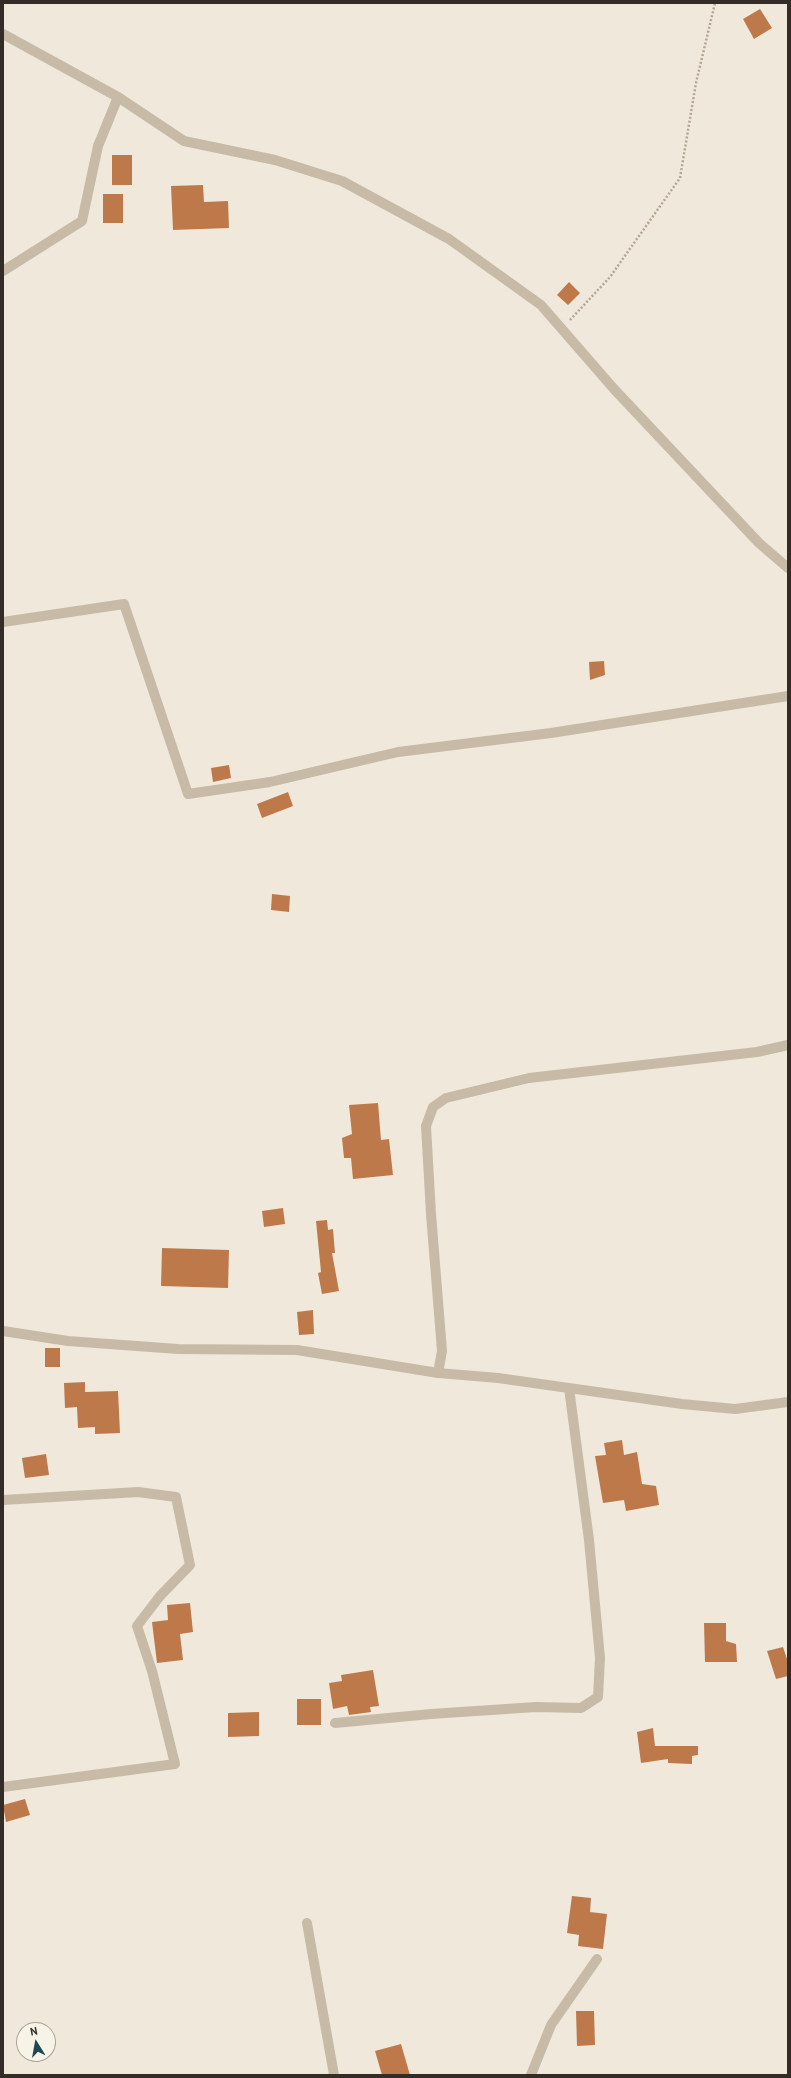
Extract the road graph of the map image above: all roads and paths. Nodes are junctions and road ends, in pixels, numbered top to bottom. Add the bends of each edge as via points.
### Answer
1 (715, 3) edge
2 (3, 34) edge
3 (118, 97) junction
4 (3, 271) edge
5 (562, 329) junction
6 (788, 568) edge
7 (3, 622) edge
8 (788, 696) edge
9 (788, 1045) edge
10 (3, 1331) edge
11 (438, 1373) junction
12 (569, 1388) junction
13 (788, 1402) edge
14 (3, 1500) edge
15 (335, 1723) dead end
16 (3, 1787) edge
17 (307, 1923) dead end
18 (597, 1959) dead end
19 (334, 2075) edge
20 (531, 2075) edge

1 - 5 path via 696,83 680,178 610,276
2 - 3 street
3 - 4 street via 98,146 82,221
3 - 5 street via 184,141 274,160 342,181 449,239 541,305
5 - 6 street via 614,389 759,543
7 - 8 street via 124,604 188,794 270,782 398,752 551,733
9 - 11 street via 757,1052 529,1078 452,1096 433,1108 426,1126 442,1351
10 - 11 street via 68,1341 178,1349 297,1350
11 - 12 street
12 - 13 street via 734,1409
12 - 15 street via 589,1540 600,1658 598,1697 582,1708 536,1707
14 - 16 street via 138,1492 176,1497 190,1565 160,1596 137,1626 152,1670 175,1764
17 - 19 street
18 - 20 street via 551,2025

